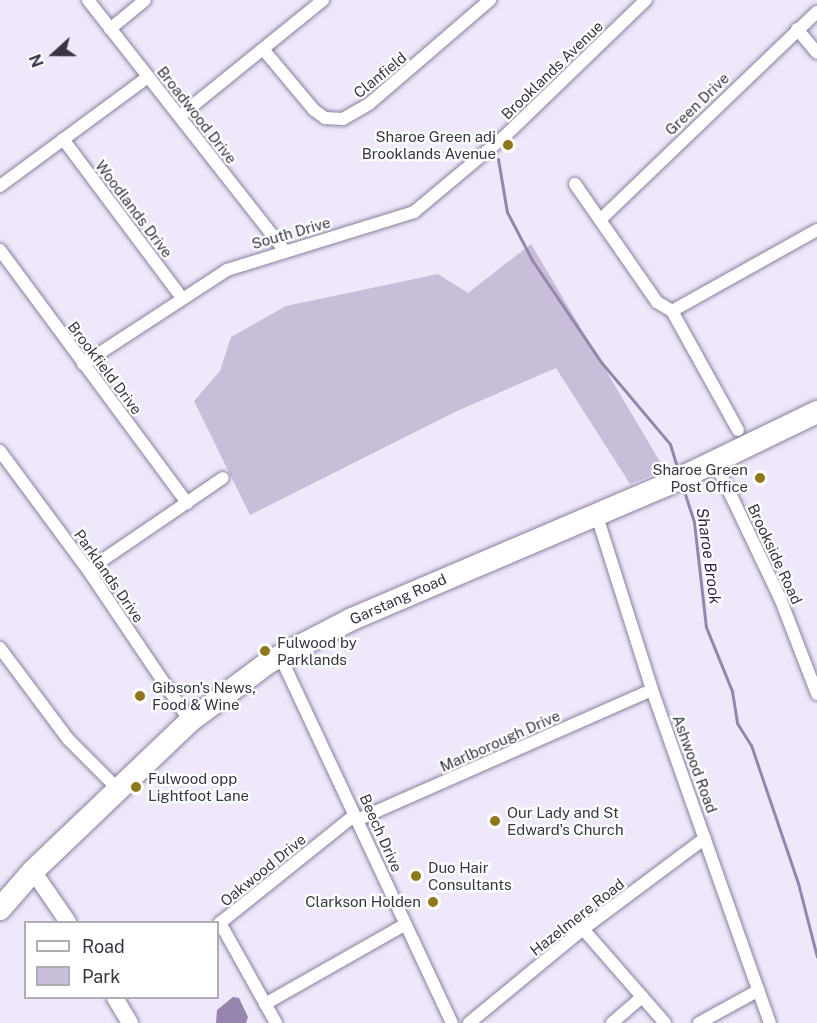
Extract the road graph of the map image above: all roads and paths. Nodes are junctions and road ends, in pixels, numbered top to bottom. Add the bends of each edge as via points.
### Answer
1 (88, 0) edge
2 (144, 0) edge
3 (323, 0) edge
4 (490, 0) edge
5 (646, 0) edge
6 (817, 12) edge
7 (110, 29) junction
8 (796, 30) junction
9 (263, 49) junction
10 (817, 53) edge
11 (148, 77) junction
12 (180, 116) junction
13 (505, 136) joint
14 (63, 139) junction
15 (575, 184) dead end
16 (0, 186) edge
17 (600, 220) junction
18 (817, 230) edge
19 (283, 249) junction
20 (0, 250) edge
21 (181, 297) junction
22 (672, 310) junction
23 (83, 364) junction
24 (817, 412) edge
25 (738, 430) dead end
26 (0, 452) edge
27 (715, 462) junction
28 (223, 478) dead end
29 (187, 503) junction
30 (596, 513) junction
31 (88, 570) junction
32 (0, 648) edge
33 (280, 656) junction
34 (816, 687) edge
35 (652, 690) junction
36 (190, 721) junction
37 (119, 790) junction
38 (359, 819) junction
39 (705, 838) junction
40 (33, 871) junction
41 (0, 888) edge
42 (0, 909) edge
43 (67, 921) edge
44 (404, 925) junction
45 (583, 929) junction
46 (759, 990) junction
47 (642, 997) junction
48 (116, 999) edge
49 (265, 1004) junction
50 (128, 1022) edge
51 (276, 1023) edge
52 (452, 1023) edge
53 (470, 1023) edge
54 (612, 1023) edge
55 (665, 1023) edge
56 (699, 1023) edge
57 (770, 1023) edge

1 - 7 street, Broadwood Drive
2 - 7 street
3 - 9 street
4 - 9 street, Clanfield via 369,104 343,118 325,118 314,110
5 - 13 street, Brooklands Avenue
6 - 8 street, Green Drive
7 - 11 street, Broadwood Drive
8 - 10 street
8 - 17 street, Green Drive
9 - 12 street
11 - 12 street, Broadwood Drive
11 - 14 street
12 - 19 street, Broadwood Drive
13 - 19 street, South Drive via 409,215
14 - 16 street
14 - 21 street, Woodlands Drive
15 - 17 street
17 - 22 street via 657,302
18 - 22 street
19 - 21 street, South Drive via 227,270
20 - 23 street, Brookfield Drive
21 - 23 street, South Drive
22 - 25 street
23 - 29 street, Brookfield Drive
24 - 27 highway, Garstang Road
26 - 31 street, Parklands Drive
27 - 30 highway, Garstang Road
27 - 34 street, Brookside Road via 780,598
28 - 29 street
29 - 31 street
30 - 33 highway, Garstang Road via 352,620
30 - 35 street, Ashwood Road
31 - 36 street, Parklands Drive
32 - 37 street via 68,739
33 - 36 highway, Garstang Road
33 - 38 street, Beech Drive
35 - 38 street, Marlborough Drive
35 - 39 street, Ashwood Road
36 - 37 highway, Garstang Road
37 - 40 highway, Garstang Road
38 - 44 street, Beech Drive
38 - 49 street, Oakwood Drive via 351,818 220,923
39 - 45 street, Hazelmere Road
39 - 46 street, Ashwood Road
40 - 41 highway, Garstang Road
40 - 42 highway, Garstang Road
40 - 43 street
44 - 49 street
44 - 52 street, Beech Drive
45 - 47 street
45 - 53 street, Hazelmere Road
46 - 56 street
46 - 57 street, Ashwood Road
47 - 54 street
47 - 55 street
48 - 50 street
49 - 51 street, Oakwood Drive

